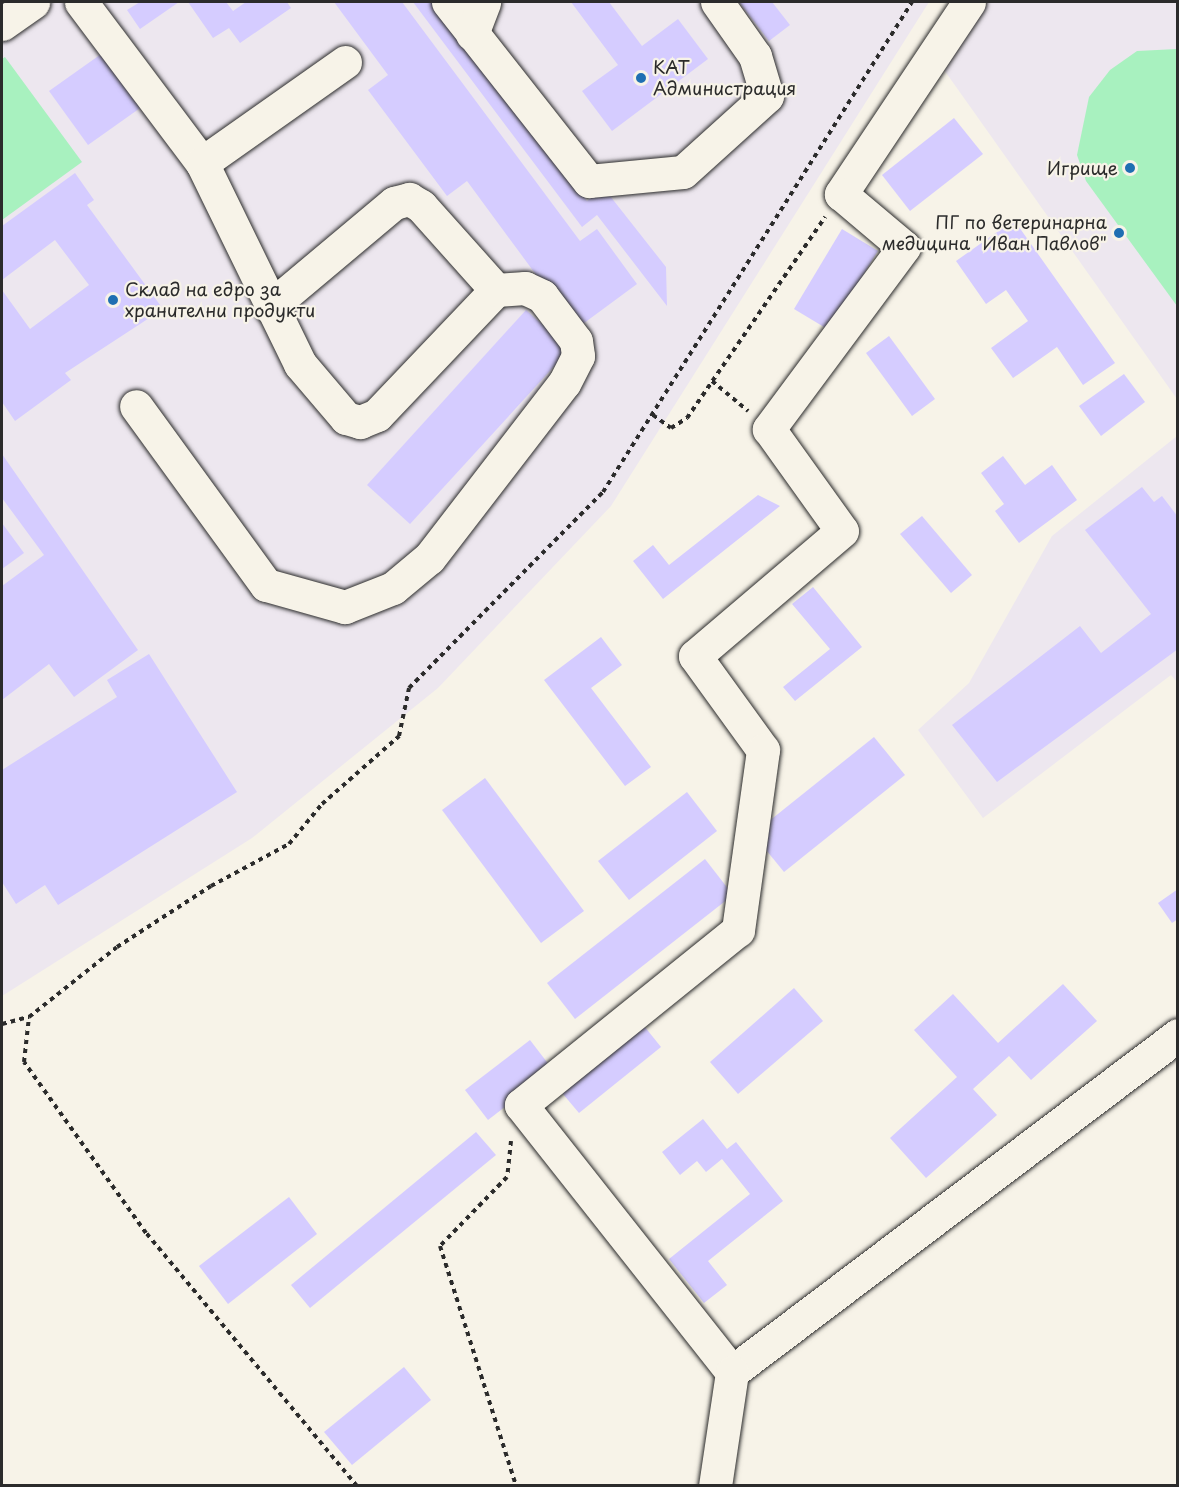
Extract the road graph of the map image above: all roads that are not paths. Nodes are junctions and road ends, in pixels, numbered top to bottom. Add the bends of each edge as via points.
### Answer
1 (33, 2) edge
2 (81, 2) edge
3 (448, 2) edge
4 (484, 2) edge
5 (717, 2) edge
6 (969, 2) edge
7 (2, 24) edge
8 (472, 34) junction
9 (345, 62) dead end
10 (202, 163) junction
11 (496, 290) junction
12 (270, 307) junction
13 (136, 406) dead end
14 (1178, 1035) edge
15 (732, 1372) junction
16 (715, 1485) edge

1 - 7 street
2 - 10 street
3 - 8 street
4 - 8 street
5 - 8 street via 755,56 767,96 683,172 589,181
6 - 15 street via 841,194 904,247 769,429 842,531 695,656 763,750 738,930 520,1106
9 - 10 street
10 - 12 street
11 - 12 street via 421,206 409,199 394,203
11 - 12 street via 378,415 360,422 346,418 300,364
11 - 13 street via 525,288 542,296 576,341 578,356 564,383 429,558 393,588 345,607 266,585
14 - 15 street
15 - 16 street

